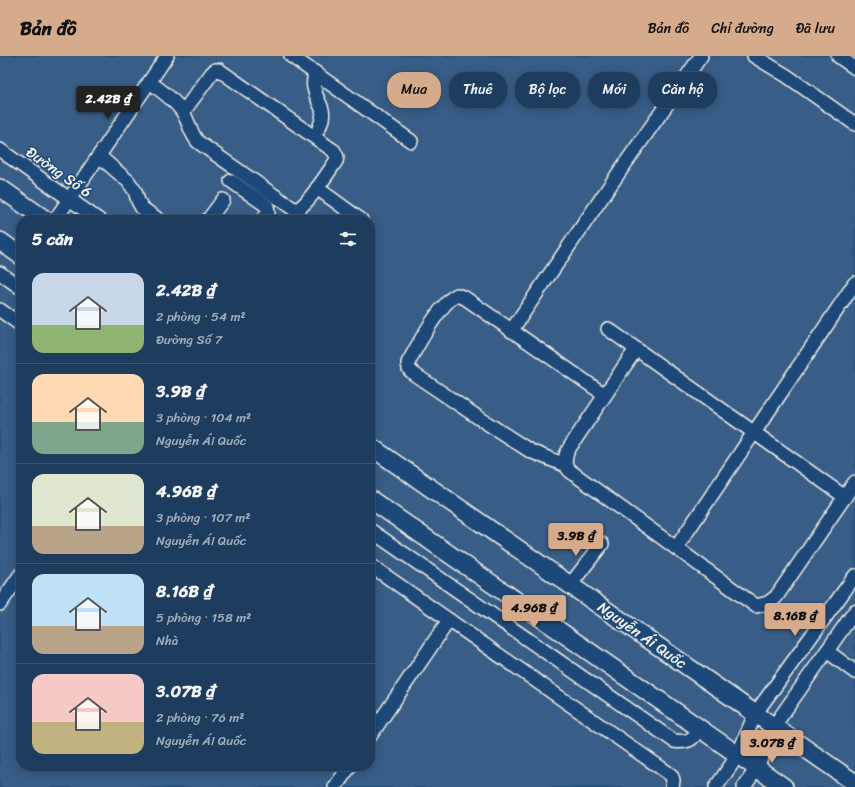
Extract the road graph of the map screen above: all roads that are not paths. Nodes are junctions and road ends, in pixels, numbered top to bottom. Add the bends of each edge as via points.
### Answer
1 (168, 56) edge
2 (291, 56) edge
3 (701, 56) edge
4 (754, 56) edge
5 (838, 56) edge
6 (855, 68) edge
7 (315, 72) junction
8 (150, 82) junction
9 (183, 112) junction
10 (855, 124) edge
11 (319, 128) dead end
12 (411, 142) dead end
13 (0, 150) edge
14 (98, 156) junction
15 (231, 181) dead end
16 (0, 188) edge
17 (317, 188) junction
18 (70, 198) junction
19 (223, 200) dead end
20 (39, 215) edge
21 (58, 215) edge
22 (92, 215) edge
23 (152, 215) edge
24 (212, 215) edge
25 (266, 215) edge
26 (353, 215) edge
27 (0, 241) edge
28 (16, 252) edge
29 (0, 273) edge
30 (855, 283) edge
31 (16, 284) edge
32 (0, 310) edge
33 (16, 321) edge
34 (608, 329) dead end
35 (511, 331) junction
36 (636, 349) junction
37 (605, 396) junction
38 (754, 432) junction
39 (375, 449) edge
40 (565, 465) junction
41 (855, 482) edge
42 (845, 496) junction
43 (375, 502) edge
44 (375, 533) edge
45 (602, 544) dead end
46 (676, 548) junction
47 (375, 568) edge
48 (855, 576) edge
49 (16, 581) edge
50 (570, 585) junction
51 (0, 604) edge
52 (855, 611) edge
53 (449, 620) junction
54 (827, 651) junction
55 (855, 672) edge
56 (755, 714) junction
57 (774, 726) junction
58 (700, 728) junction
59 (375, 729) edge
60 (738, 755) junction
61 (757, 768) junction
62 (348, 771) edge
63 (855, 783) edge
64 (341, 785) edge
65 (778, 785) edge
66 (672, 787) edge
67 (716, 787) edge
68 (744, 787) edge

1 - 8 street
2 - 7 street
3 - 35 street
4 - 10 street
5 - 6 street
7 - 11 street via 313,87 323,110
7 - 12 street
8 - 9 street via 172,99
8 - 14 street
9 - 17 street via 198,142 295,210 300,209
9 - 17 street via 215,70 219,70 334,151 336,161
13 - 18 street, Đường Số 6
14 - 18 street
14 - 23 street via 128,180 142,208
15 - 25 street via 267,206
16 - 20 main road
17 - 26 street
18 - 21 street
18 - 22 street, Đường Số 6
19 - 24 street
27 - 28 main road
29 - 31 street
30 - 38 street
32 - 33 street
34 - 36 street
35 - 37 street
35 - 40 street via 457,295 451,298 427,330 408,363 409,369 530,451
36 - 37 street
36 - 38 street
37 - 40 street via 570,447
38 - 42 street
38 - 46 street
39 - 50 main road, Nguyễn Ái Quốc
40 - 46 street via 570,472
41 - 42 street
42 - 46 street via 776,597 762,606 756,606
43 - 58 main road
44 - 58 street via 674,741 682,742 694,738
45 - 50 street
47 - 53 street
48 - 56 street
49 - 51 street
50 - 56 main road, Nguyễn Ái Quốc
52 - 54 street
53 - 59 street
53 - 66 street via 671,775
54 - 55 street
54 - 57 street
56 - 57 main road, Nguyễn Ái Quốc
56 - 60 street
57 - 61 street
57 - 63 main road, Nguyễn Ái Quốc
58 - 60 main road
60 - 61 main road
60 - 67 street
61 - 65 main road
61 - 68 street
62 - 64 street

